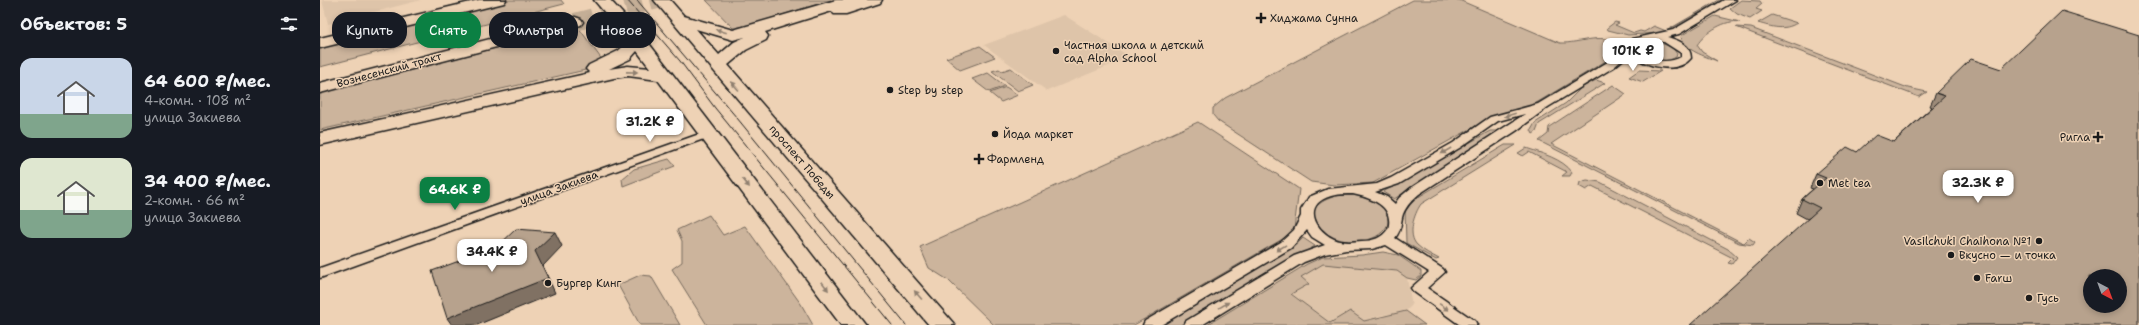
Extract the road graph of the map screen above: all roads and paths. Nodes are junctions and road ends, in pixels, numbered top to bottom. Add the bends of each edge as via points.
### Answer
1 (472, 0) edge
2 (498, 0) edge
3 (602, 0) edge
4 (662, 0) edge
5 (852, 0) edge
6 (874, 0) edge
7 (1731, 0) edge
8 (613, 12) edge
9 (678, 19) junction
10 (1676, 32) junction
11 (320, 37) edge
12 (1652, 37) junction
13 (489, 38) edge
14 (320, 43) edge
15 (1677, 44) junction
16 (631, 48) edge
17 (643, 48) edge
18 (1632, 49) junction
19 (1653, 61) junction
20 (717, 65) junction
21 (1610, 65) junction
22 (664, 75) junction
23 (321, 84) edge
24 (1544, 105) junction
25 (1478, 129) junction
26 (1512, 129) junction
27 (320, 131) edge
28 (708, 134) junction
29 (320, 139) edge
30 (1353, 190) junction
31 (1396, 216) junction
32 (1306, 219) junction
33 (1387, 238) junction
34 (1349, 247) junction
35 (320, 273) edge
36 (854, 325) edge
37 (943, 325) edge
38 (1150, 325) edge
39 (1191, 325) edge
40 (1470, 325) edge

1 - 11 main road
2 - 14 main road
3 - 8 main road
4 - 9 main road, проспект Победы
5 -> 9 main road via 733,35
6 - 20 main road via 757,37 740,46
7 - 10 street
9 - 20 main road, проспект Победы
10 - 12 street
10 - 15 street
12 - 15 street
12 - 18 street via 1636,41
13 - 23 main road, Вознесенский тракт
15 - 19 street via 1686,52 1683,60 1671,63
16 - 27 main road via 624,55 589,72
17 - 22 main road
18 - 19 street via 1640,56
18 - 21 street
19 - 21 street via 1633,60
37 -> 20 main road, проспект Победы
21 - 24 street
22 - 28 main road
29 -> 22 main road via 614,73 628,71
24 -> 25 street via 1494,120
24 - 26 street
25 - 26 street
25 -> 30 street via 1457,145 1395,181 1379,188
26 - 31 street via 1409,196 1403,201
28 - 35 street, улица Закиева
28 -> 36 main road
30 - 31 street via 1381,199 1391,207
30 - 32 street via 1336,191 1318,197 1306,210
31 - 33 street via 1394,232
32 - 34 street via 1310,229 1320,238
32 -> 38 street via 1300,232 1286,245
33 - 34 street via 1377,244
33 -> 40 street via 1438,272 1418,288
39 -> 34 street via 1299,259 1323,250

